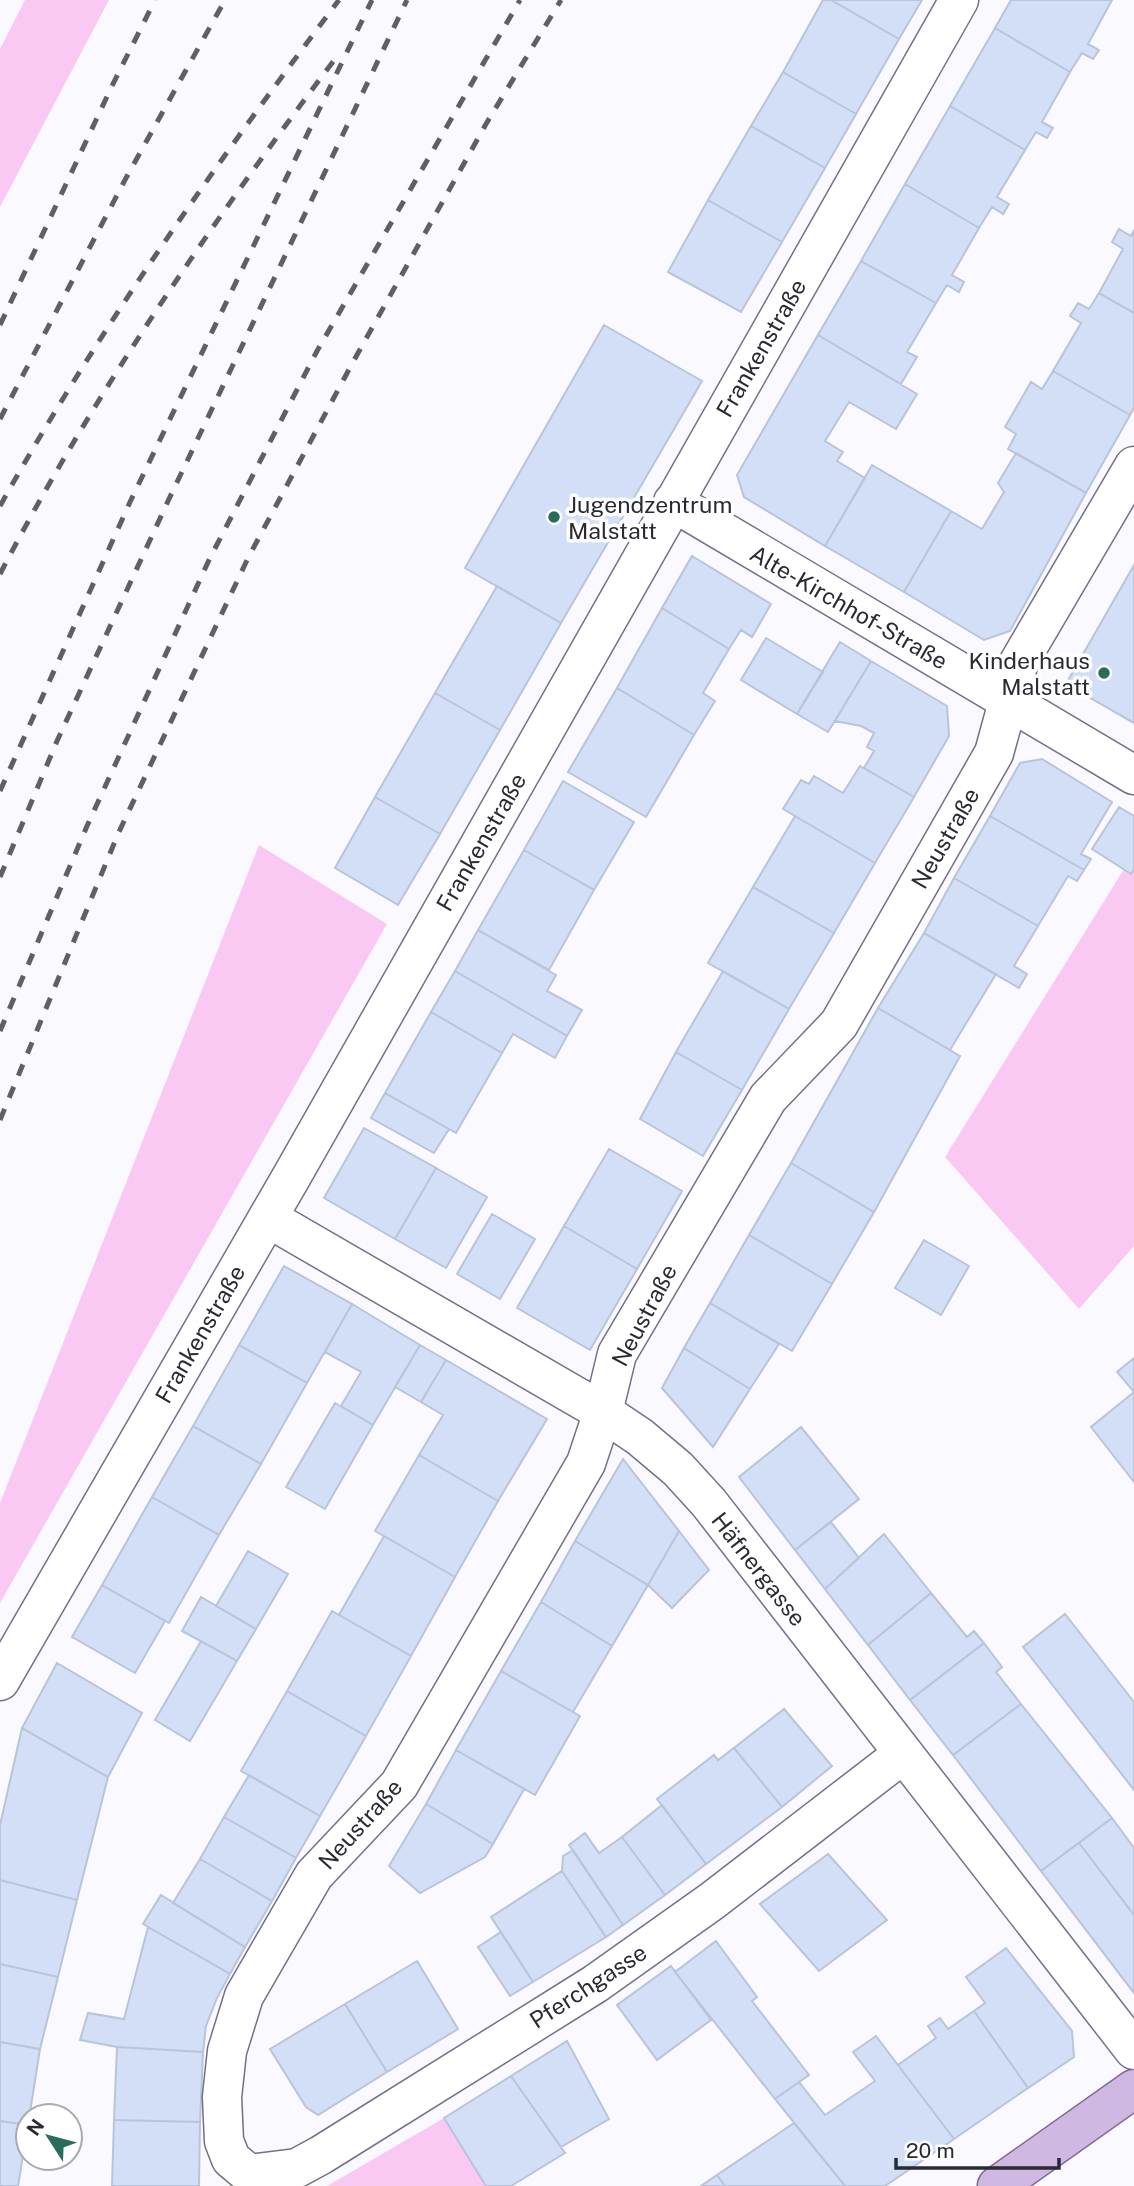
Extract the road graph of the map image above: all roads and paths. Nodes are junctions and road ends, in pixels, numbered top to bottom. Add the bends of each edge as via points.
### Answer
1 (959, 0) edge
2 (1134, 466) edge
3 (673, 502) junction
4 (1008, 701) junction
5 (1134, 775) edge
6 (268, 1217) junction
7 (603, 1412) junction
8 (0, 1681) edge
9 (903, 1754) junction
10 (1134, 2050) edge
11 (1134, 2089) edge
12 (249, 2174) joint
13 (997, 2186) edge

1 - 3 street, Frankenstraße
2 - 4 street, Neustraße via 1019,662
3 - 4 street, Alte-Kirchhof-Straße
3 - 6 street, Frankenstraße
4 - 5 street, Alte-Kirchhof-Straße
4 - 7 street, Neustraße via 994,753 839,1024 768,1098 617,1354
6 - 7 street, Häfnergasse
6 - 8 street, Frankenstraße
7 - 9 street, Häfnergasse via 668,1461 709,1503
7 - 12 street, Neustraße via 586,1463 399,1785 314,1875 244,1996 227,2051 222,2097 224,2141 231,2159
9 - 10 street, Häfnergasse
9 - 12 street, Pferchgasse via 712,1901 595,1984 302,2166
11 - 13 main road

